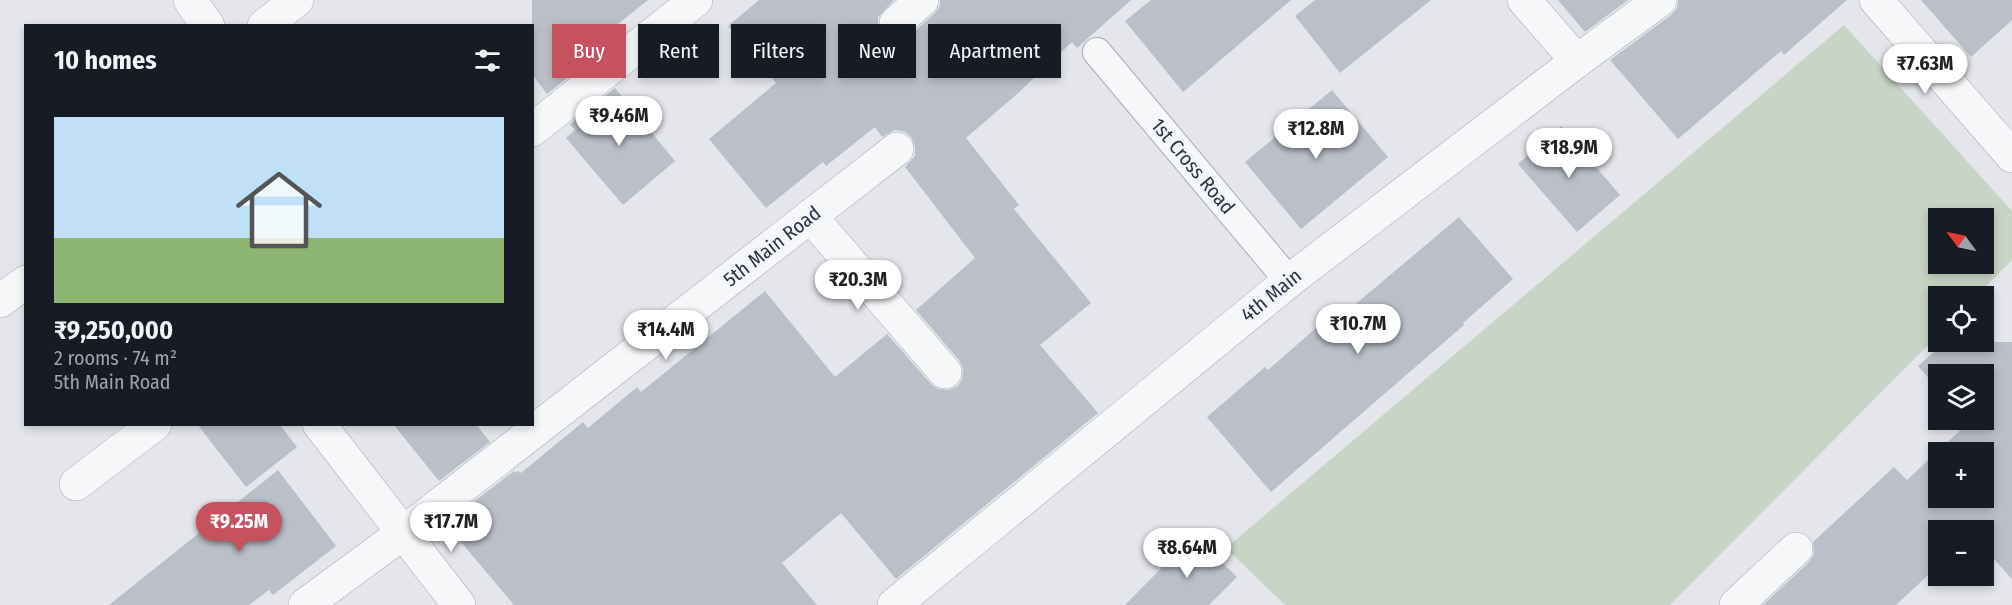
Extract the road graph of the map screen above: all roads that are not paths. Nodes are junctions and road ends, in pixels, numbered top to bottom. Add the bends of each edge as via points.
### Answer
1 (190, 0) edge
2 (297, 0) edge
3 (696, 0) edge
4 (922, 0) edge
5 (1524, 0) edge
6 (1660, 0) edge
7 (1876, 0) edge
8 (896, 22) dead end
9 (207, 24) edge
10 (267, 24) edge
11 (1096, 52) dead end
12 (1577, 61) junction
13 (534, 127) edge
14 (897, 149) dead end
15 (2012, 156) edge
16 (810, 216) junction
17 (1289, 281) junction
18 (24, 283) edge
19 (0, 301) edge
20 (945, 372) dead end
21 (152, 426) edge
22 (321, 426) edge
23 (76, 484) dead end
24 (403, 533) junction
25 (1796, 549) dead end
26 (305, 605) edge
27 (459, 605) edge
28 (894, 605) edge
29 (1736, 605) edge

1 - 9 street
2 - 10 street
3 - 13 street
4 - 8 street
5 - 12 street
6 - 12 street, 4th Main
7 - 15 street
11 - 17 lane, 1st Cross Road
12 - 17 street, 4th Main
14 - 16 street, 5th Main Road
16 - 20 street
16 - 24 street, 5th Main Road
17 - 28 street, 4th Main
18 - 19 street
21 - 23 street
22 - 24 street
24 - 26 street, 5th Main Road
24 - 27 street
25 - 29 street

